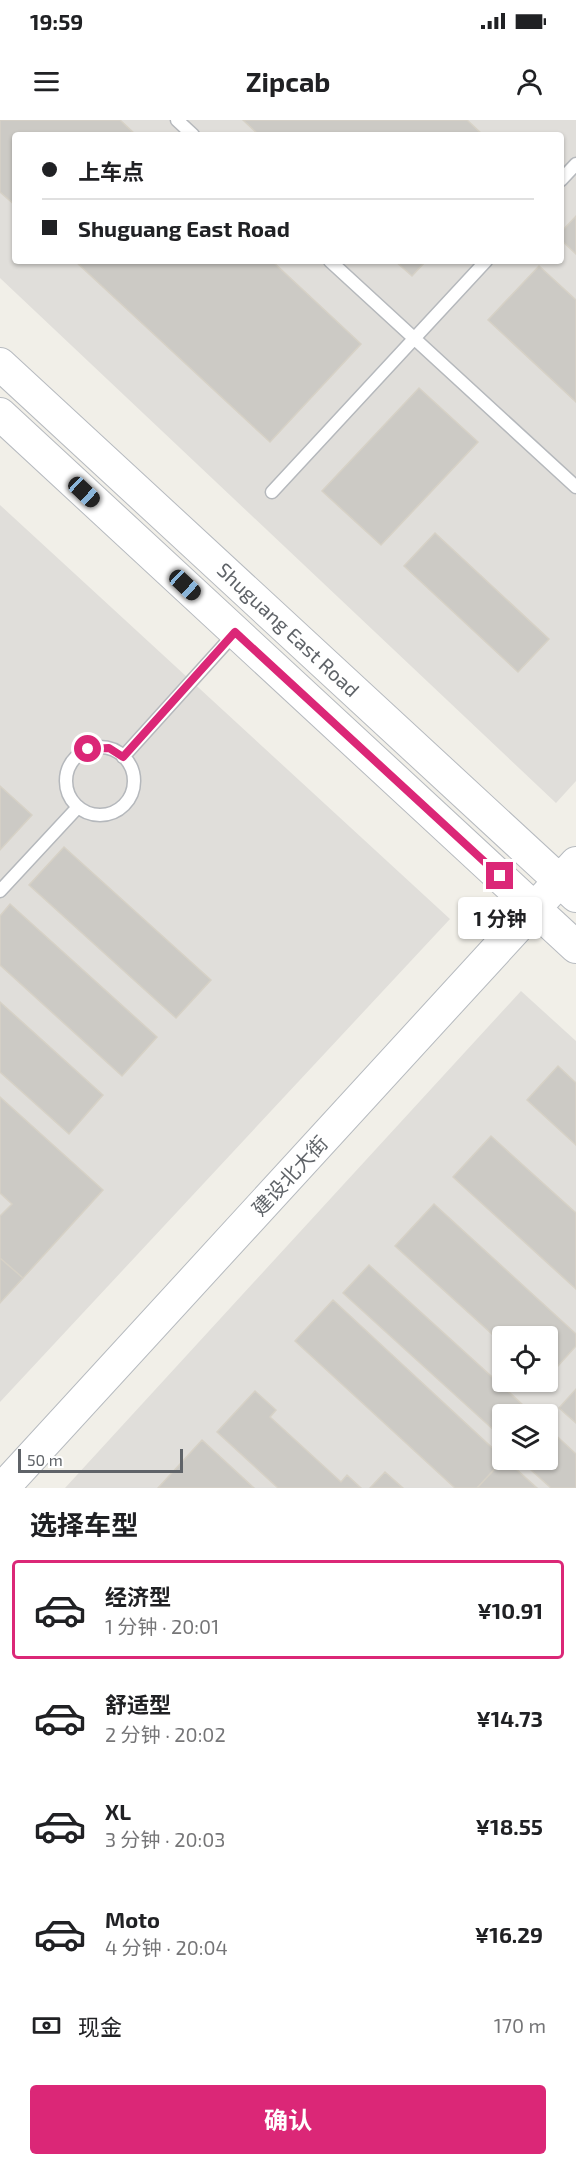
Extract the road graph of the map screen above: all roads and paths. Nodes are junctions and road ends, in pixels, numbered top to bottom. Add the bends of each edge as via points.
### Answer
1 (177, 120) edge
2 (190, 132) edge
3 (576, 164) edge
4 (564, 177) edge
5 (333, 264) edge
6 (483, 264) edge
7 (414, 338) junction
8 (0, 363) edge
9 (0, 414) edge
10 (576, 487) edge
11 (272, 492) dead end
12 (235, 632) junction
13 (123, 757) junction
14 (78, 807) junction
15 (571, 880) edge
16 (0, 891) edge
17 (535, 909) junction
18 (576, 947) edge
19 (3, 1488) edge

1 - 2 lane
3 - 4 lane
5 - 7 lane
6 - 7 lane
7 - 10 lane
7 - 11 lane
8 - 15 main road, Shuguang East Road
9 - 12 main road, Shuguang East Road
12 - 13 lane
12 - 17 main road, Shuguang East Road
13 - 14 lane via 134,779 123,807 104,815 93,815
13 - 14 lane via 109,748 98,747 88,749 71,762 66,783 68,794
14 - 16 lane
15 - 17 main road, 建设北大街
17 - 18 main road, Shuguang East Road
17 - 19 main road, 建设北大街

